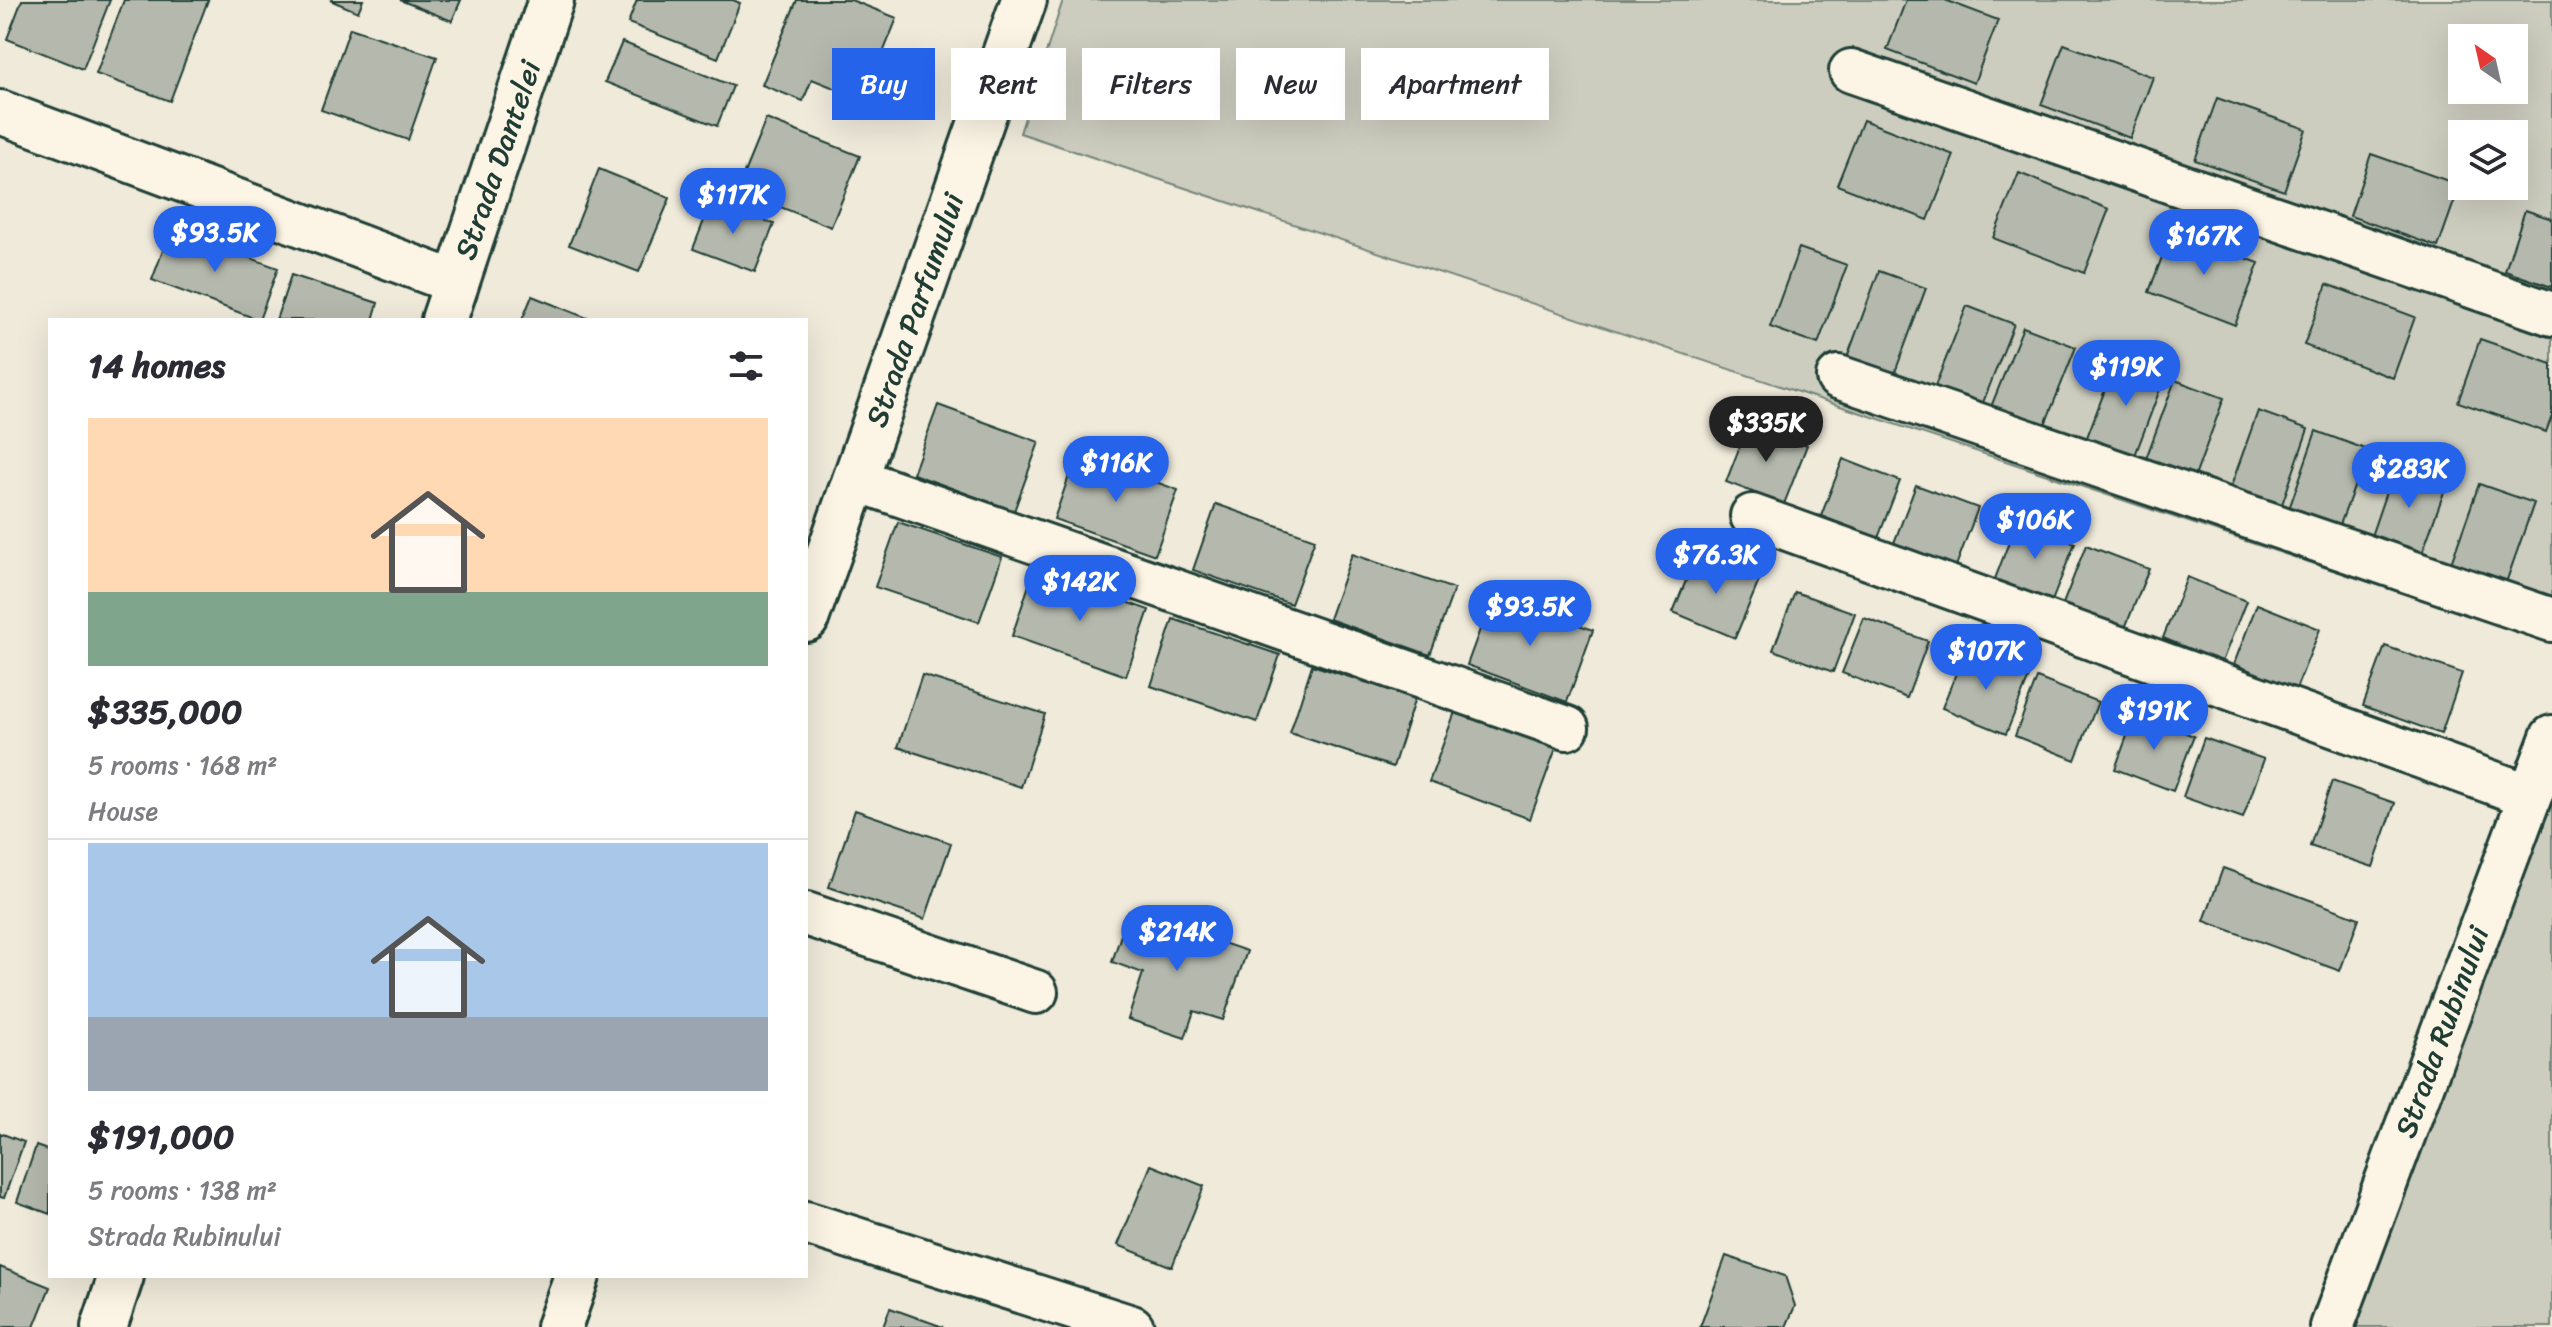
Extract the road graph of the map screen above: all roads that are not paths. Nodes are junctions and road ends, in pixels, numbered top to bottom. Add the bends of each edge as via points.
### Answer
1 (551, 0) edge
2 (1024, 0) edge
3 (1851, 71) dead end
4 (0, 112) edge
5 (450, 301) edge
6 (2552, 314) edge
7 (1838, 377) dead end
8 (855, 479) junction
9 (1752, 516) dead end
10 (808, 613) edge
11 (2552, 620) edge
12 (1567, 728) dead end
13 (2552, 737) edge
14 (2530, 796) junction
15 (808, 915) edge
16 (1036, 992) dead end
17 (808, 1224) edge
18 (120, 1278) edge
19 (576, 1278) edge
20 (104, 1327) edge
21 (559, 1327) edge
22 (1132, 1327) edge
23 (2332, 1327) edge

1 - 5 street, Strada Dantelei
2 - 8 street, Strada Parfumului
3 - 6 street
4 - 5 street
7 - 11 street
8 - 10 street, Strada Parfumului
8 - 12 street
9 - 14 street
13 - 14 street, Strada Rubinului
14 - 23 street, Strada Rubinului
15 - 16 street
17 - 22 street
18 - 20 street
19 - 21 street

